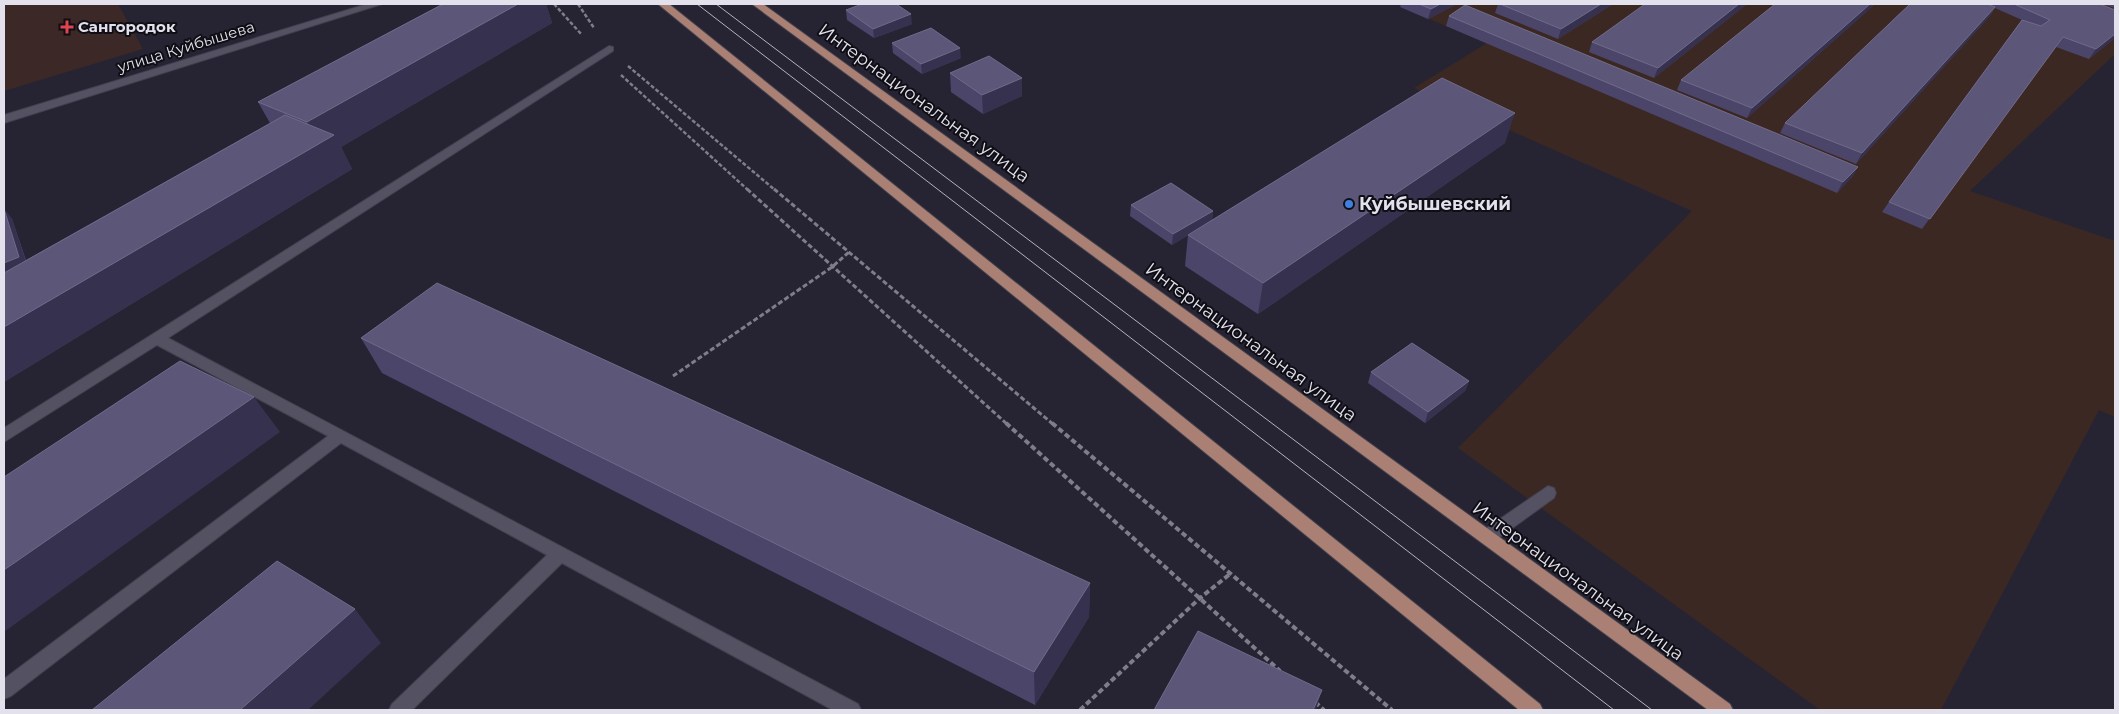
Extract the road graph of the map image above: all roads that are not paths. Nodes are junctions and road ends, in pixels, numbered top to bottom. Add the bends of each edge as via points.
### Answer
1 (377, 4) edge
2 (663, 4) edge
3 (757, 4) edge
4 (604, 52) road end
5 (4, 119) edge
6 (156, 338) junction
7 (341, 435) junction
8 (4, 436) edge
9 (1548, 493) dead end
10 (1487, 537) junction
11 (559, 555) junction
12 (4, 690) edge
13 (399, 710) edge
14 (851, 710) edge
15 (1533, 710) edge
16 (1723, 710) edge

1 - 5 street, улица Куйбышева
2 - 15 main road
3 - 10 main road, Интернациональная улица
4 - 6 street
6 - 7 street
6 - 8 street
7 - 11 street
7 - 12 street
9 - 10 street
10 - 16 main road, Интернациональная улица
11 - 13 street
11 - 14 street

